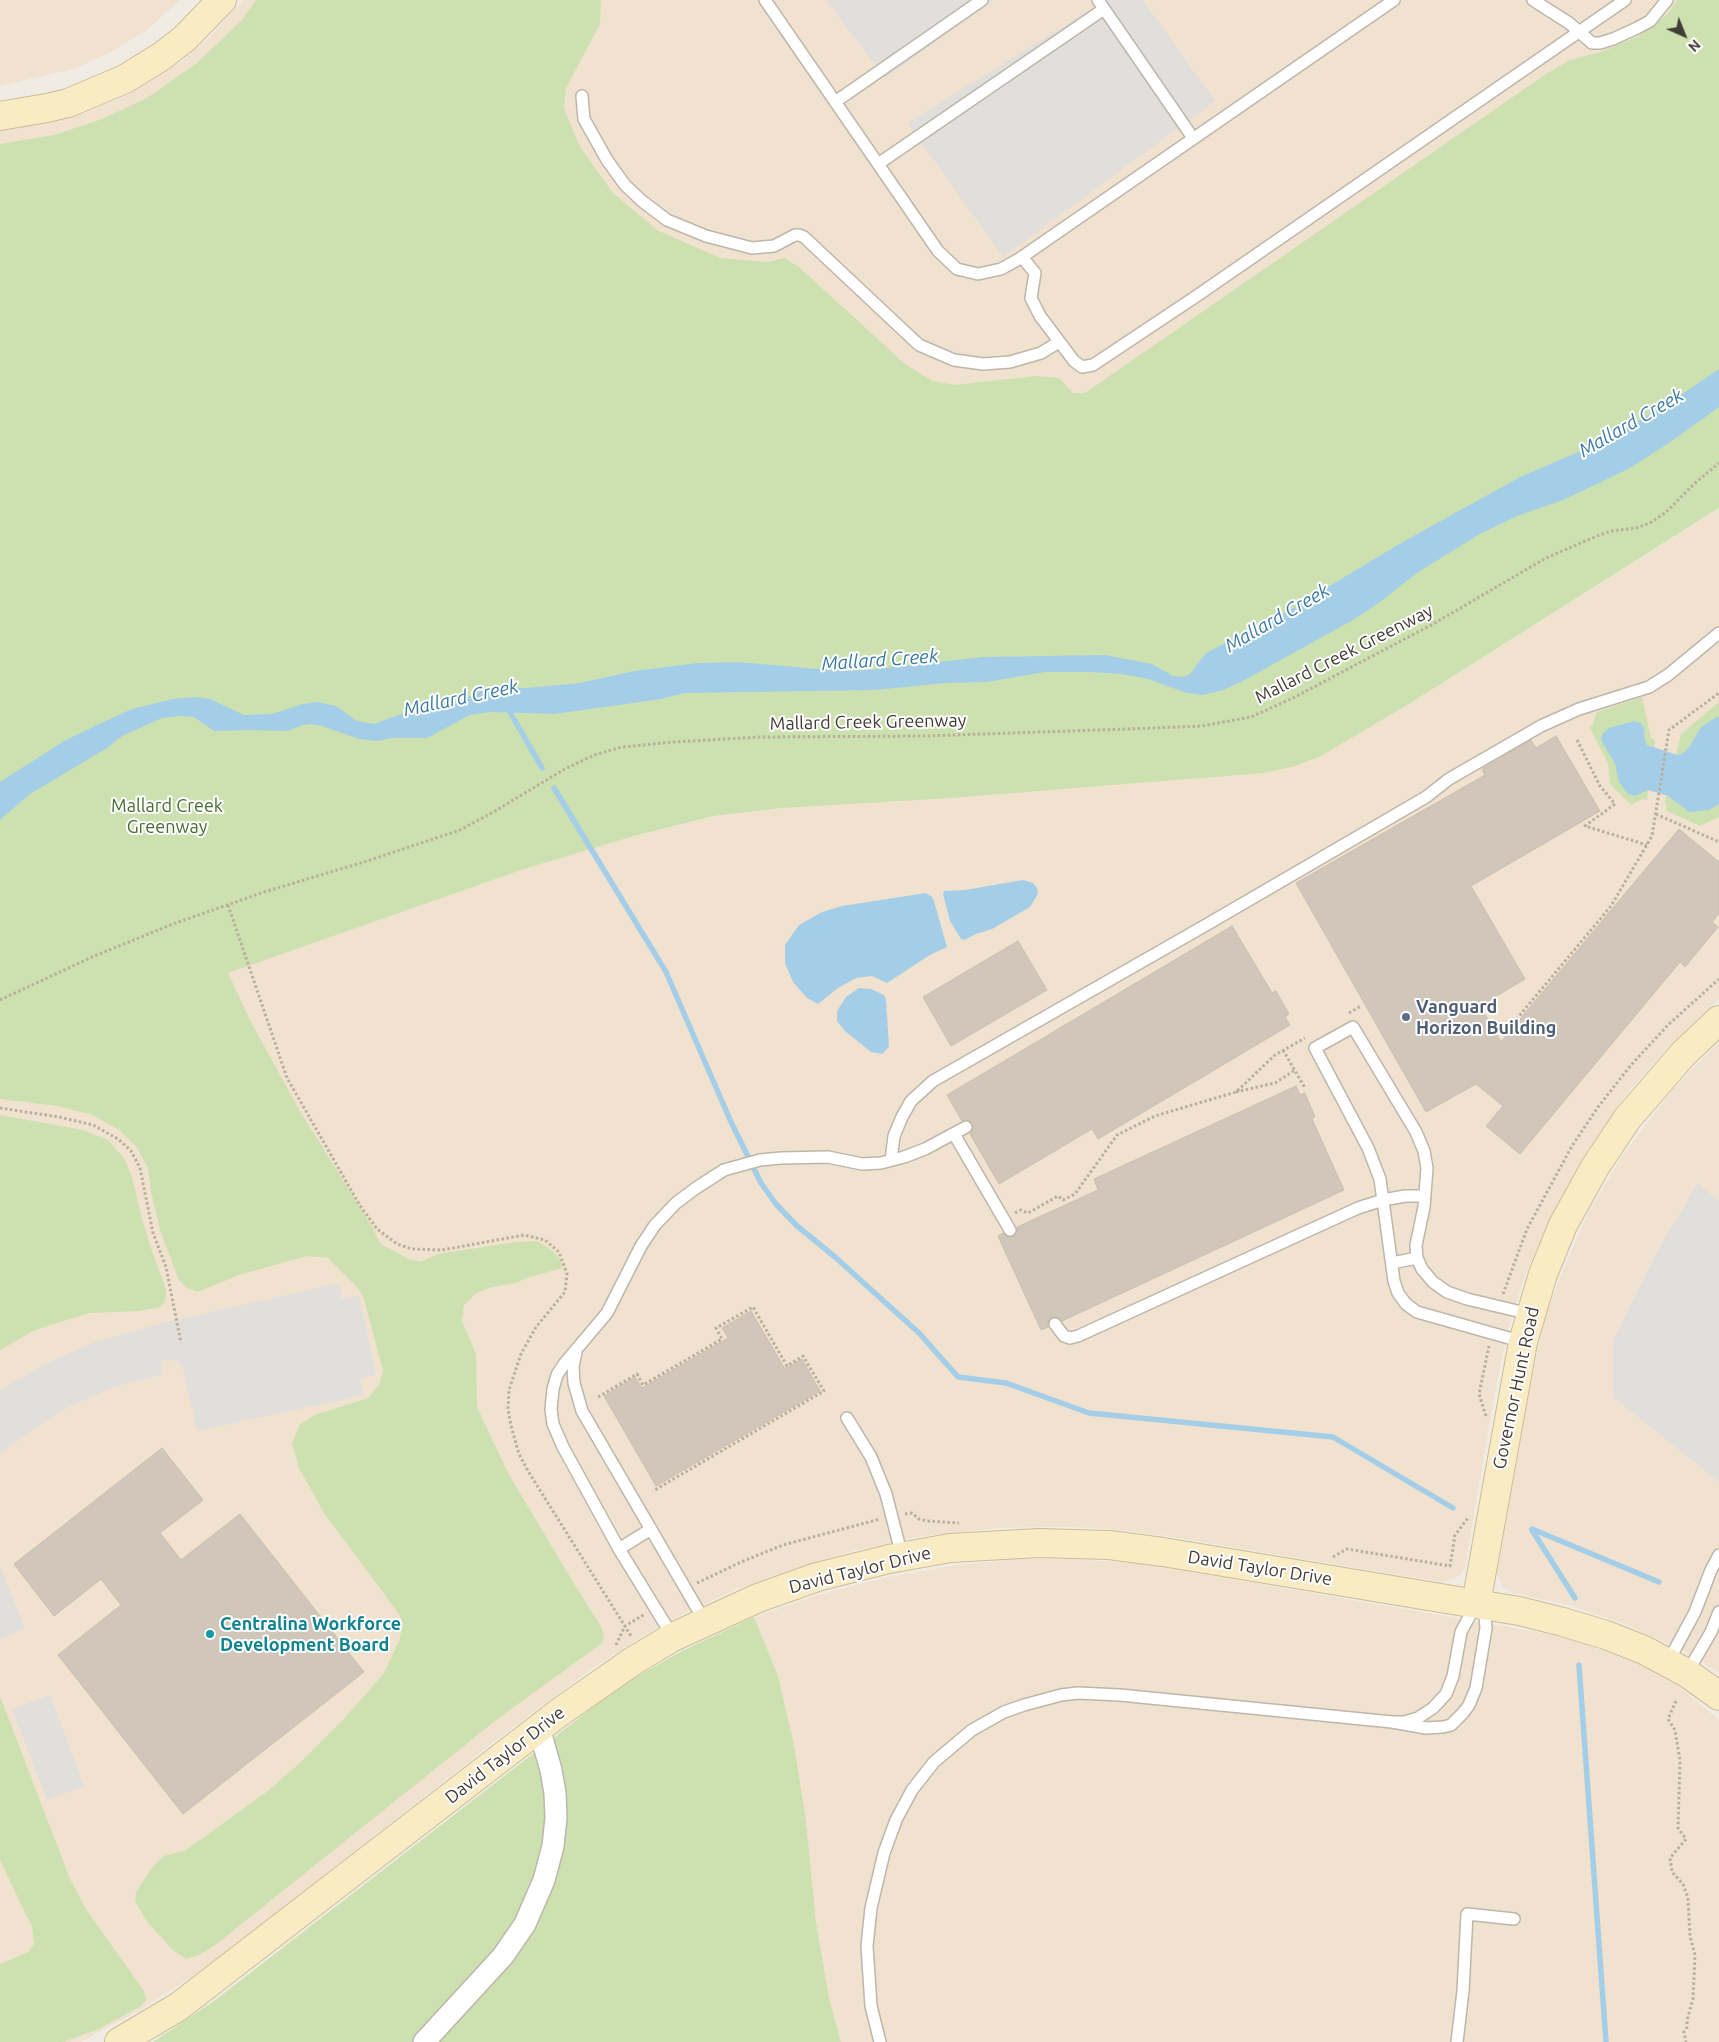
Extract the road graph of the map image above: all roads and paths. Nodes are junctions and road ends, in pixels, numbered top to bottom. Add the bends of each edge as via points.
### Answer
1 (222, 0) edge
2 (765, 0) edge
3 (982, 0) edge
4 (1394, 0) edge
5 (1533, 0) edge
6 (1625, 0) edge
7 (1667, 0) edge
8 (1101, 5) edge
9 (1579, 33) junction
10 (582, 96) dead end
11 (835, 102) junction
12 (0, 116) edge
13 (1193, 138) junction
14 (878, 164) junction
15 (1022, 256) junction
16 (1059, 342) junction
17 (1719, 463) edge
18 (1719, 633) edge
19 (1719, 693) edge
20 (1577, 740) dead end
21 (1656, 814) junction
22 (1719, 842) edge
23 (1648, 845) junction
24 (228, 905) junction
25 (1719, 979) edge
26 (0, 1000) edge
27 (1361, 1006) dead end
28 (1344, 1016) dead end
29 (1719, 1020) edge
30 (1510, 1028) dead end
31 (1313, 1033) dead end
32 (1283, 1050) junction
33 (1295, 1070) junction
34 (1305, 1088) dead end
35 (1236, 1092) junction
36 (0, 1108) edge
37 (966, 1127) dead end
38 (954, 1134) junction
39 (891, 1160) junction
40 (1425, 1196) junction
41 (1383, 1200) junction
42 (1012, 1214) dead end
43 (1010, 1230) dead end
44 (1417, 1258) junction
45 (1392, 1263) junction
46 (1498, 1306) junction
47 (1530, 1314) junction
48 (1055, 1324) dead end
49 (1492, 1334) junction
50 (1522, 1342) junction
51 (181, 1343) dead end
52 (576, 1351) junction
53 (598, 1397) dead end
54 (1486, 1417) dead end
55 (847, 1418) dead end
56 (653, 1491) dead end
57 (1470, 1508) dead end
58 (892, 1516) junction
59 (967, 1523) dead end
60 (651, 1529) junction
61 (619, 1549) junction
62 (1324, 1555) dead end
63 (1719, 1555) edge
64 (902, 1556) junction
65 (686, 1589) junction
66 (1476, 1604) junction
67 (655, 1608) junction
68 (1719, 1612) edge
69 (705, 1622) junction
70 (625, 1626) junction
71 (631, 1636) dead end
72 (673, 1637) junction
73 (612, 1652) dead end
74 (1677, 1667) junction
75 (1719, 1696) edge
76 (1676, 1701) dead end
77 (1392, 1722) junction
78 (539, 1728) junction
79 (1514, 1919) dead end
80 (119, 2042) edge
81 (424, 2042) edge
82 (880, 2042) edge
83 (1457, 2042) edge
84 (1686, 2042) edge

1 - 12 street via 184,39 125,78 68,103
2 - 11 lane
3 - 11 lane
4 - 13 lane
5 - 9 lane
6 - 9 lane
7 - 9 lane via 1650,20 1613,39 1592,44
8 - 13 lane
8 - 14 lane
9 - 16 lane via 1093,366 1078,365
10 - 16 lane via 584,119 615,173 642,201 682,228 752,248 774,246 795,235 804,237 919,344 954,360 983,364 1010,362 1041,353
11 - 14 lane
13 - 15 lane
14 - 15 lane via 938,251 958,269 986,273 1001,269
15 - 16 lane via 1035,273 1031,292 1034,305
17 - 24 path, Mallard Creek Greenway via 1665,514 1650,523 1628,530 1610,531 1546,558 1433,624 1251,717 1202,726 925,736 760,737 622,747 594,755 563,770 460,830
18 - 39 lane via 1649,687 1579,709 1540,726 1450,778 1426,797 933,1082 911,1101 902,1117 894,1136
19 - 21 path via 1670,730
20 - 23 path via 1600,786 1615,804 1585,826
21 - 22 path
21 - 23 path
23 - 30 path via 1611,906
24 - 26 path, Mallard Creek Greenway via 128,942
24 - 70 path via 287,1078 377,1229 390,1240 412,1249 435,1250 524,1235 546,1240 559,1252 568,1274 565,1292 536,1327 521,1354 509,1390 508,1409 519,1454
25 - 46 path via 1668,1025 1598,1107 1572,1146 1527,1229
27 - 28 path
29 - 47 street, Governor Hunt Road via 1644,1097 1595,1167 1563,1225
31 - 32 path
32 - 33 path
32 - 35 path
33 - 34 path
33 - 35 path via 1275,1083
35 - 42 path via 1156,1116 1117,1135 1075,1194 1063,1200 1058,1196 1028,1213 1021,1210
36 - 51 path via 93,1125 118,1139 131,1151 140,1168 153,1233 166,1267
37 - 38 lane
38 - 39 lane via 925,1149
38 - 43 lane
39 - 52 lane via 862,1164 828,1157 782,1158 724,1170 676,1203 655,1225 607,1313
40 - 41 lane
40 - 41 lane via 1427,1168 1424,1151 1354,1027 1315,1048 1368,1148 1380,1179
40 - 44 lane via 1417,1233
41 - 45 lane
41 - 48 lane via 1358,1208 1078,1336 1064,1336
44 - 45 lane
44 - 46 lane via 1433,1282 1447,1292
45 - 49 lane via 1398,1293 1411,1308
46 - 47 lane
47 - 50 street, Governor Hunt Road
49 - 50 lane
49 - 54 path via 1479,1394
50 - 66 street, Governor Hunt Road
52 - 60 lane via 574,1383 582,1411
52 - 61 lane via 557,1374 551,1409 553,1424
53 - 56 path via 637,1374 643,1385 722,1339 716,1328 753,1307 787,1366 803,1356 820,1384 824,1391
55 - 58 lane via 871,1457
57 - 62 path via 1468,1518 1454,1535 1450,1566 1347,1549 1334,1557
58 - 59 path via 912,1513 927,1521
58 - 64 lane
58 - 65 path via 784,1545
60 - 61 lane
60 - 65 lane
61 - 67 lane
63 - 74 lane
64 - 66 street, David Taylor Drive via 995,1545 1109,1545
64 - 69 street, David Taylor Drive via 794,1585
65 - 69 lane
66 - 74 street, David Taylor Drive via 1519,1611 1588,1629 1624,1641
66 - 77 lane via 1461,1632 1453,1676 1446,1694 1418,1718
66 - 77 lane via 1485,1617 1486,1628 1476,1688 1469,1705 1451,1725 1442,1728
67 - 70 path
67 - 72 lane
68 - 74 lane via 1711,1632
69 - 72 street, David Taylor Drive
70 - 71 path
70 - 73 path
72 - 78 street, David Taylor Drive via 610,1676
74 - 75 street, David Taylor Drive
76 - 84 path via 1668,1719 1675,1730 1680,1760 1678,1828 1686,1839 1670,1858 1672,1872 1683,1884 1688,1898 1690,1936 1695,1955 1693,1999 1684,2032
77 - 82 lane via 1078,1693 1024,1705 972,1730 934,1762 912,1790 896,1820 881,1861 867,1946 870,1992
78 - 80 street, David Taylor Drive via 178,2007
78 - 81 street via 551,1770 556,1818 544,1880 525,1924 503,1956
79 - 83 lane via 1467,1914

